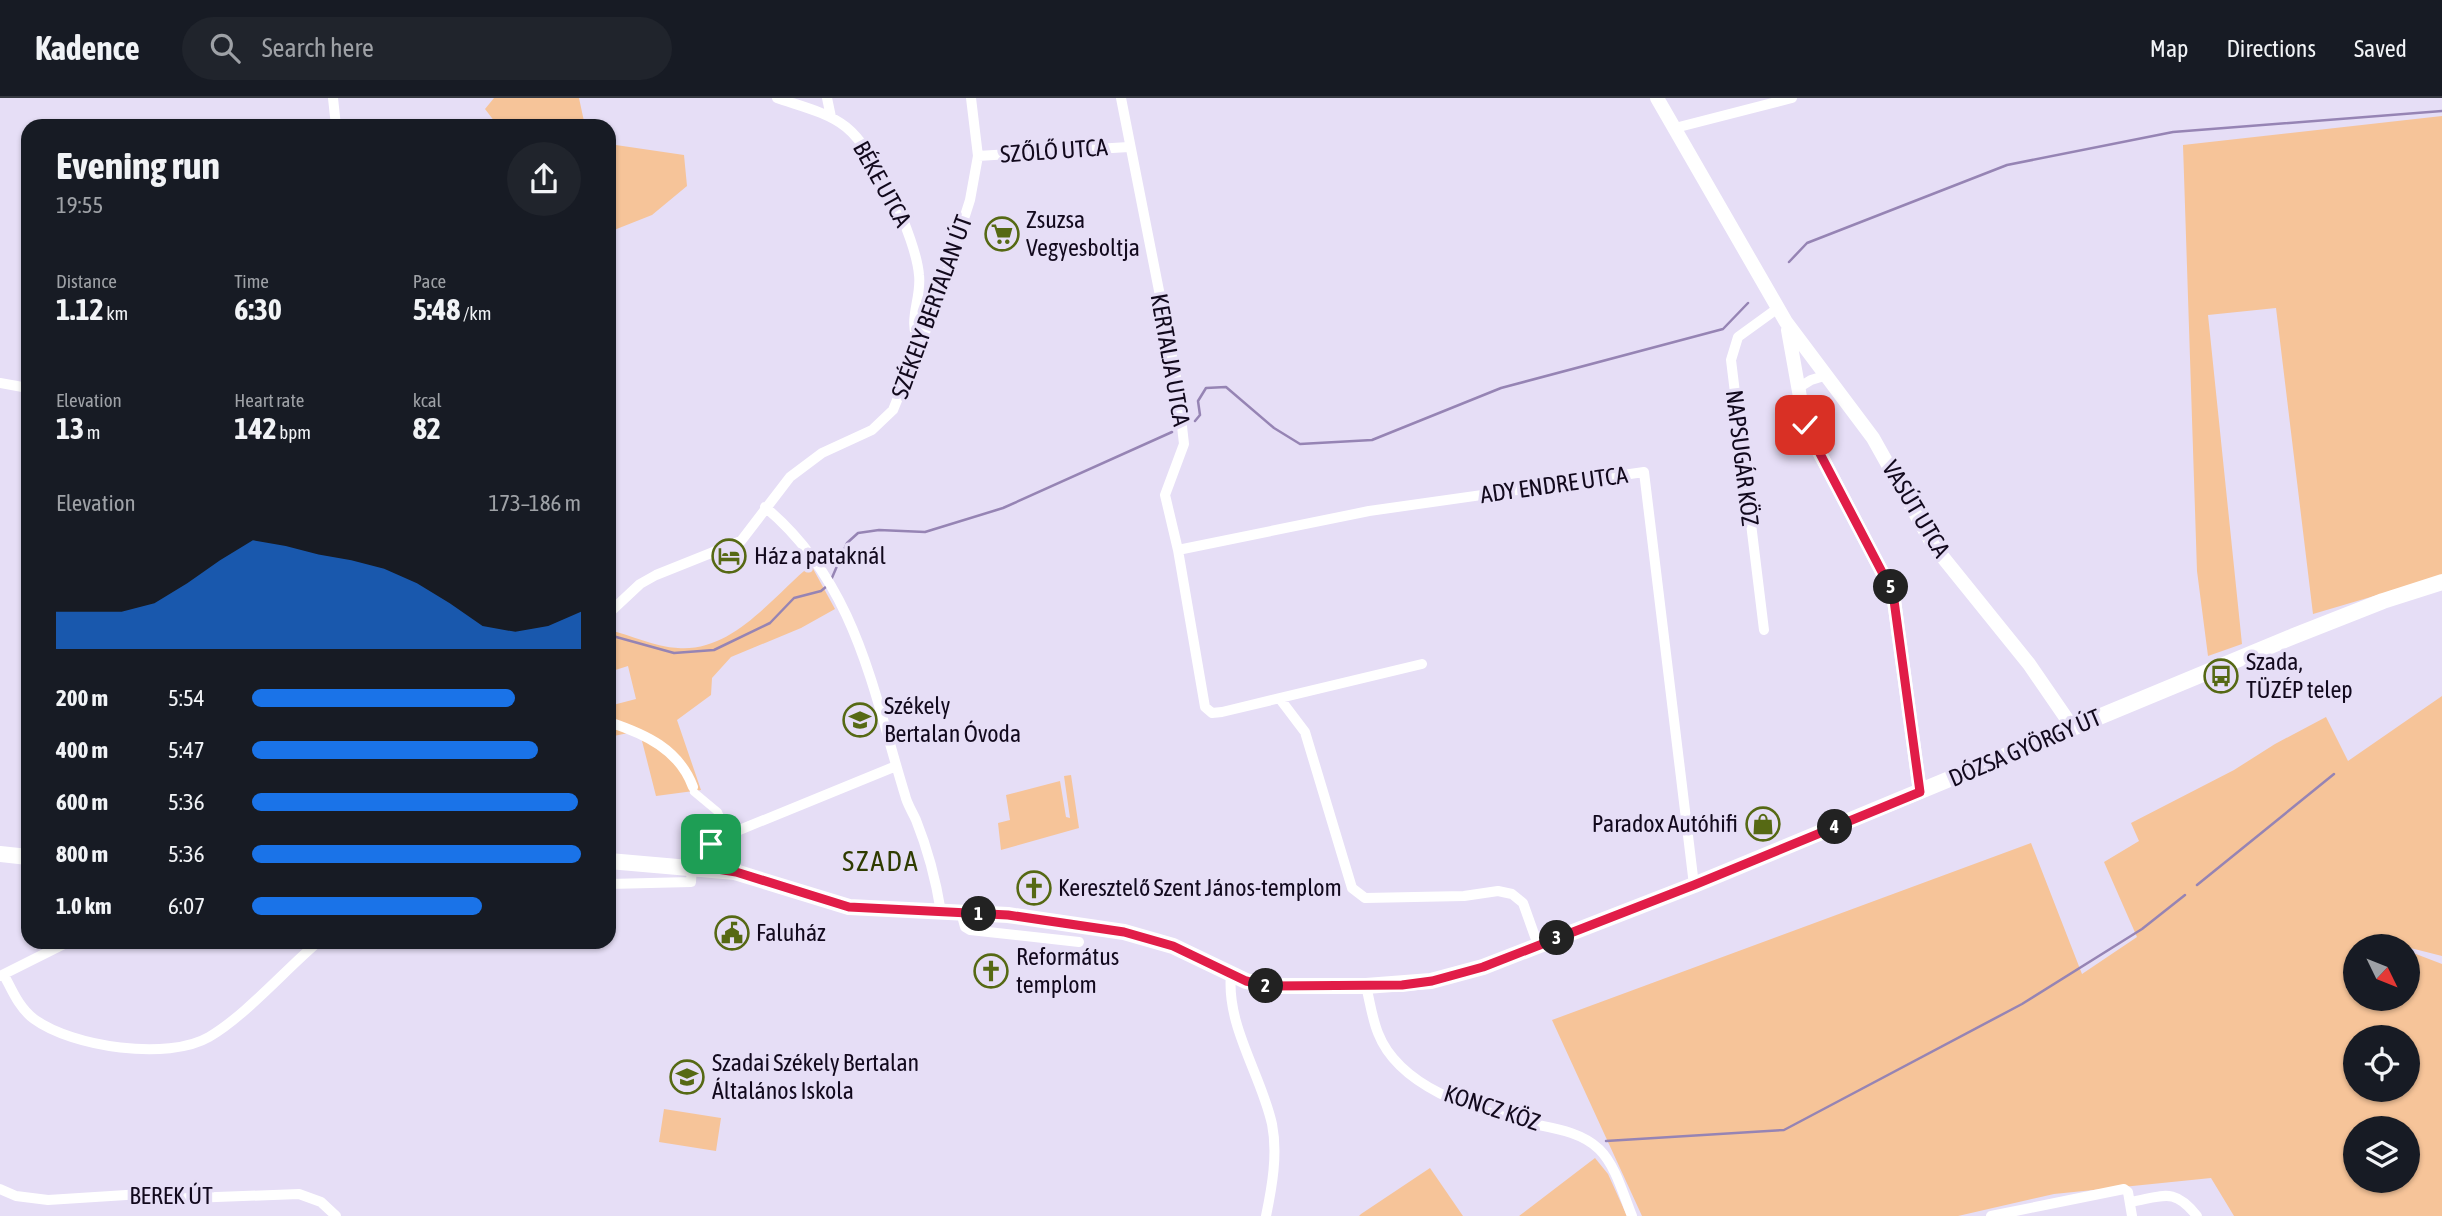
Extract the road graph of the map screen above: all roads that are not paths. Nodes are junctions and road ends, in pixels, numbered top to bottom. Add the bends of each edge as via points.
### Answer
1 (333, 98) edge
2 (777, 98) edge
3 (827, 98) edge
4 (1121, 98) edge
5 (1657, 98) edge
6 (1792, 98) edge
7 (975, 99) edge
8 (831, 117) junction
9 (335, 119) edge
10 (1675, 128) junction
11 (1129, 147) junction
12 (978, 156) junction
13 (1778, 308) junction
14 (1786, 322) junction
15 (920, 343) junction
16 (1824, 376) junction
17 (0, 383) edge
18 (21, 387) edge
19 (1798, 388) junction
20 (765, 507) junction
21 (1178, 550) junction
22 (2442, 582) edge
23 (616, 608) edge
24 (1764, 630) dead end
25 (1422, 664) dead end
26 (1280, 699) junction
27 (616, 724) edge
28 (2073, 728) junction
29 (896, 766) junction
30 (694, 789) joint
31 (1920, 792) junction
32 (733, 834) junction
33 (0, 854) edge
34 (21, 856) edge
35 (616, 862) edge
36 (692, 867) junction
37 (711, 868) junction
38 (616, 884) edge
39 (1694, 885) junction
40 (941, 912) junction
41 (961, 912) junction
42 (1079, 942) dead end
43 (1538, 945) junction
44 (54, 949) edge
45 (310, 949) edge
46 (1231, 974) junction
47 (2, 975) edge
48 (1366, 986) junction
49 (0, 1189) edge
50 (2131, 1202) junction
51 (336, 1216) edge
52 (1266, 1216) edge
53 (1632, 1216) edge
54 (1991, 1216) edge
55 (2132, 1216) edge
56 (2197, 1216) edge

1 - 9 street
2 - 8 street, BÉKE UTCA
3 - 8 street, BÉKE UTCA
4 - 11 street, KERTALJA UTCA
5 - 10 street
6 - 10 street
7 - 12 street, SZÉKELY BERTALAN ÚT
8 - 15 street, BÉKE UTCA via 858,140 908,228 919,275 913,328
10 - 13 street
11 - 12 street, SZŐLŐ UTCA
11 - 21 street, KERTALJA UTCA via 1177,382 1184,444 1165,495
12 - 15 street, SZÉKELY BERTALAN ÚT via 954,255
13 - 14 street
13 - 24 street, NAPSUGÁR KÖZ via 1738,337 1731,360
14 - 16 street, VASÚT UTCA
14 - 19 street
15 - 20 street, SZÉKELY BERTALAN ÚT via 900,400 888,417 873,430 806,463
16 - 19 street
16 - 28 street, VASÚT UTCA via 1873,438 1933,545 2029,664
17 - 18 street
19 - 31 street via 1813,446 1893,593
20 - 23 street, SZÉKELY BERTALAN ÚT via 741,541 648,580
20 - 29 street via 800,537 851,622
21 - 26 street, KERTALJA UTCA via 1205,707 1212,713 1222,712
21 - 39 street, ADY ENDRE UTCA via 1369,511 1644,472
22 - 28 main road, DÓZSA GYÖRGY ÚT via 2382,601
25 - 26 street, KERTALJA UTCA
26 - 43 street via 1305,732 1352,887 1358,894 1365,898 1512,894 1523,903
27 - 30 street via 662,746 685,769
28 - 31 main road, DÓZSA GYÖRGY ÚT
29 - 32 street
29 - 40 street via 935,876
30 - 32 street
31 - 39 main road, DÓZSA GYÖRGY ÚT
32 - 37 street via 712,841
33 - 34 main road
35 - 36 main road, DÓZSA GYÖRGY ÚT
36 - 37 main road, DÓZSA GYÖRGY ÚT
36 - 38 street via 691,882
37 - 40 main road, DÓZSA GYÖRGY ÚT via 849,907
39 - 43 main road, DÓZSA GYÖRGY ÚT
40 - 41 main road, DÓZSA GYÖRGY ÚT
41 - 42 street via 970,930
41 - 46 main road, DÓZSA GYÖRGY ÚT via 1124,932 1173,946
43 - 48 main road, DÓZSA GYÖRGY ÚT via 1432,981
44 - 47 street
45 - 47 street via 229,1024 208,1038 178,1048 124,1048 74,1037 39,1022 20,1005
46 - 48 main road, DÓZSA GYÖRGY ÚT via 1268,986
46 - 52 street via 1229,997 1272,1126 1274,1160
48 - 53 street, KONCZ KÖZ via 1378,1034 1396,1061 1454,1098 1591,1143 1612,1168
49 - 51 street, BEREK ÚT via 48,1200 142,1194 164,1199 299,1194 321,1202
50 - 54 street via 2124,1189
50 - 55 street
50 - 56 street via 2171,1194 2185,1201

